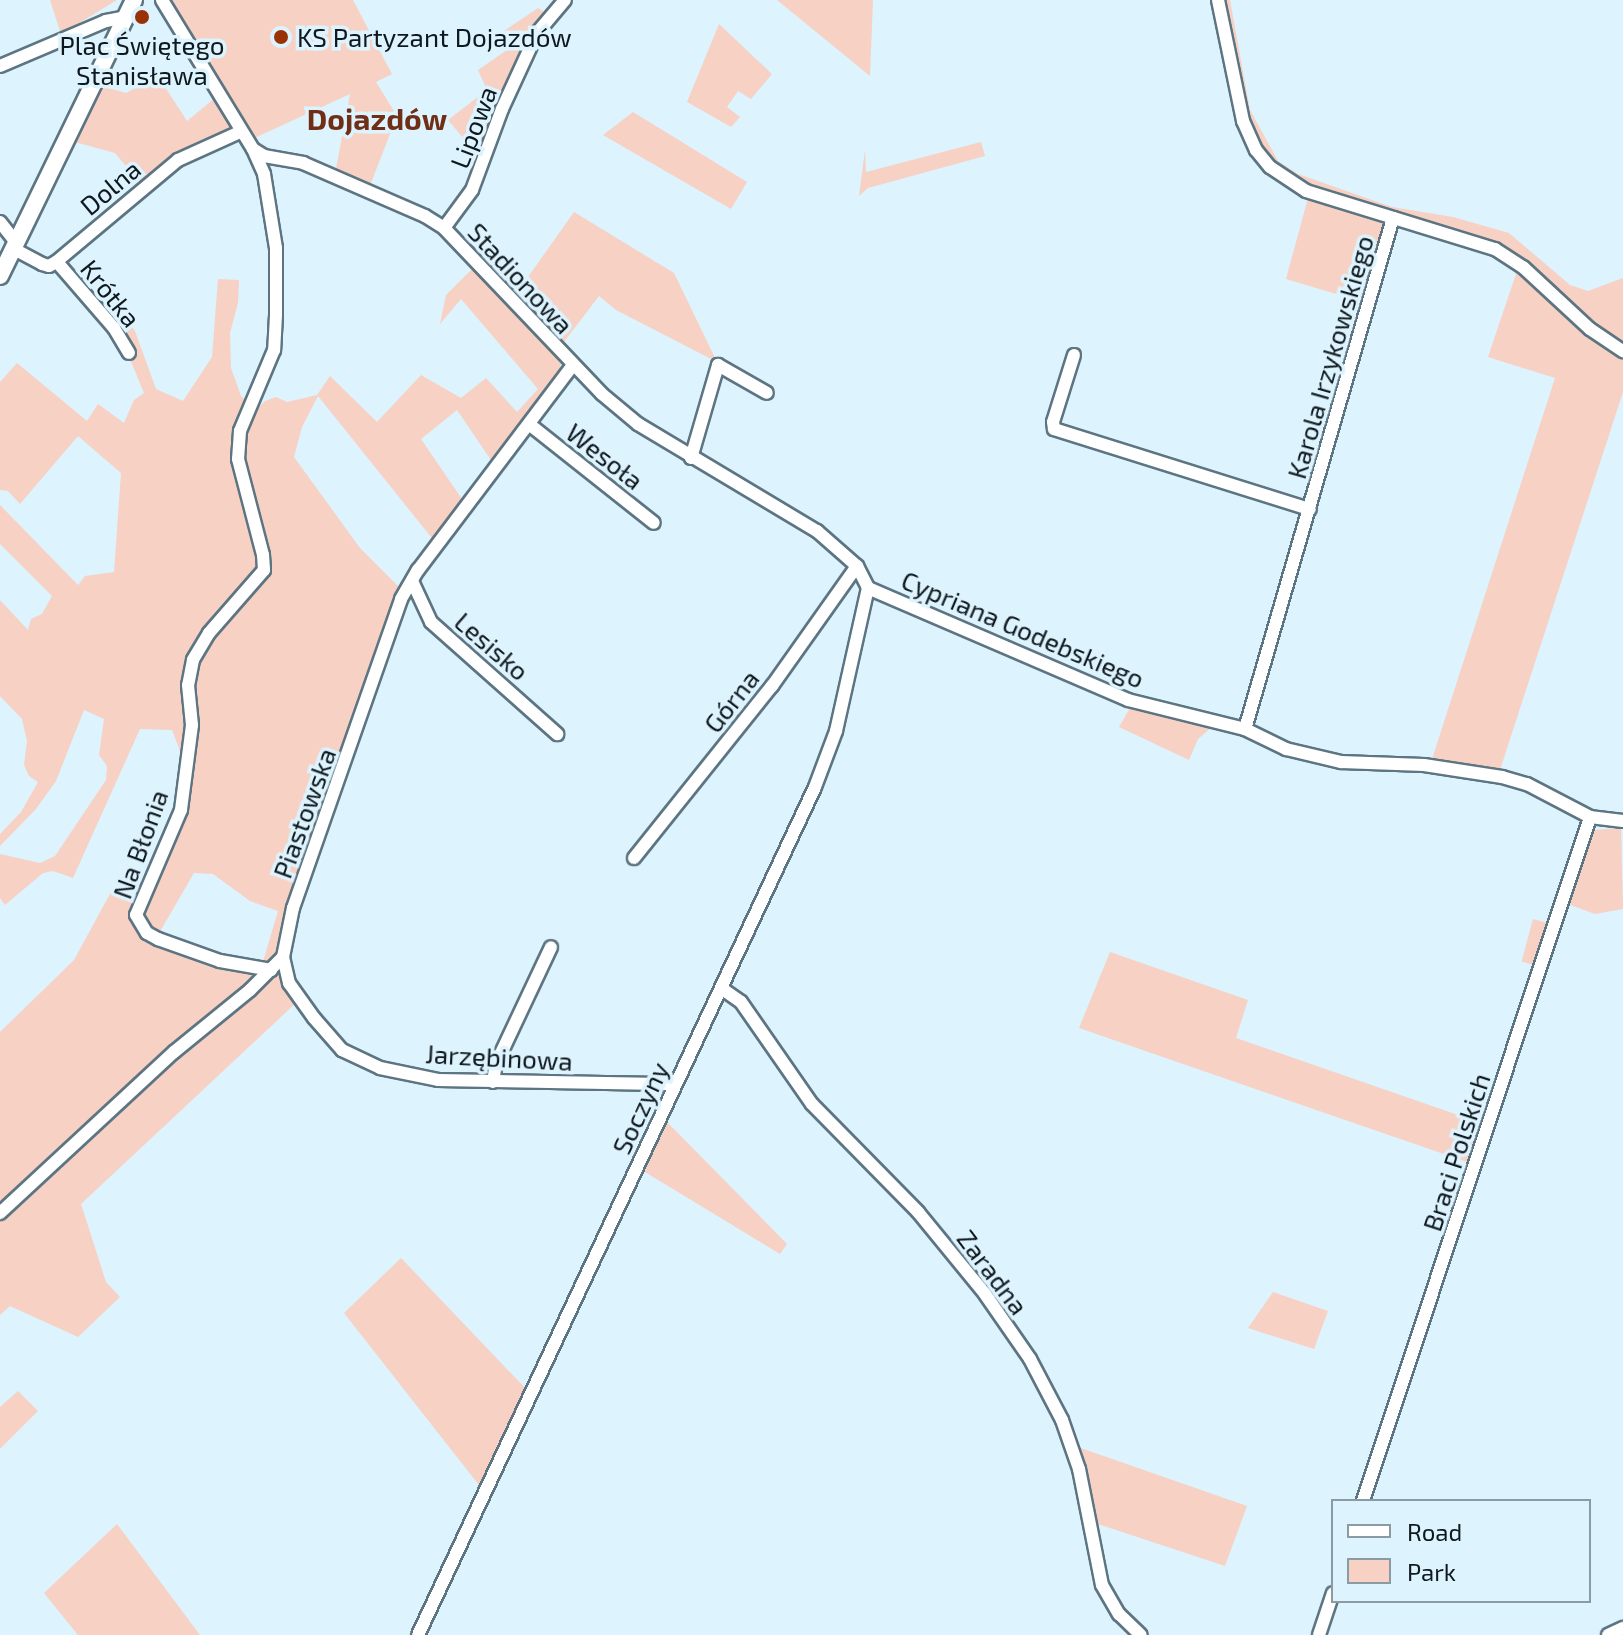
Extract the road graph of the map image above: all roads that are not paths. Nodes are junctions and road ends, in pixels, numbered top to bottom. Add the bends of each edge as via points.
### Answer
1 (134, 0) edge
2 (162, 0) edge
3 (565, 0) edge
4 (1218, 0) edge
5 (119, 24) junction
6 (0, 66) edge
7 (240, 132) junction
8 (253, 149) junction
9 (1393, 218) junction
10 (0, 222) edge
11 (444, 228) junction
12 (15, 246) junction
13 (57, 262) junction
14 (0, 276) edge
15 (1623, 351) edge
16 (129, 353) dead end
17 (1074, 355) dead end
18 (573, 365) junction
19 (767, 393) dead end
20 (529, 424) junction
21 (691, 458) junction
22 (1310, 509) junction
23 (654, 523) dead end
24 (857, 566) junction
25 (412, 581) junction
26 (868, 588) junction
27 (1245, 729) junction
28 (557, 734) dead end
29 (1590, 817) junction
30 (1623, 821) edge
31 (634, 858) dead end
32 (551, 947) dead end
33 (283, 957) junction
34 (271, 970) junction
35 (721, 988) junction
36 (493, 1082) junction
37 (675, 1084) junction
38 (0, 1213) edge
39 (1364, 1499) edge
40 (1331, 1599) edge
41 (1623, 1628) edge
42 (418, 1635) edge
43 (1141, 1635) edge
44 (1319, 1635) edge
45 (1608, 1635) edge

1 - 5 street
2 - 7 street
3 - 11 street, Lipowa via 537,33 472,190
4 - 9 street via 1243,121 1256,150 1270,167 1306,191
5 - 6 street via 95,26
5 - 12 street
7 - 8 street
7 - 13 street, Dolna via 178,160
8 - 11 street, Stadionowa via 303,163
8 - 34 street, Na Błonia via 264,174 276,248 276,315 274,350 240,431 238,459 264,570 209,633 193,660 188,685 192,725 181,810 136,915 147,933 158,939 220,961
9 - 15 street via 1495,249
9 - 22 street, Karola Irzykowskiego
10 - 12 street
11 - 18 street, Stadionowa
12 - 13 street via 42,264
12 - 14 street
13 - 16 street, Krótka
17 - 22 street, Karola Irzykowskiego via 1054,429
18 - 20 street, Piastowska
18 - 21 street, Stadionowa via 638,424
19 - 21 street via 718,365
20 - 23 street, Wesoła
20 - 25 street, Piastowska
21 - 24 street, Stadionowa via 817,531
22 - 27 street, Karola Irzykowskiego
24 - 26 street, Stadionowa
24 - 31 street, Górna via 772,686
25 - 28 street, Lesisko via 431,622
25 - 33 street, Piastowska via 401,599 305,874
26 - 27 street, Cypriana Godebskiego via 1128,700
26 - 35 street, Soczyny via 836,731
27 - 29 street, Cypriana Godebskiego via 1286,749 1341,762 1424,765 1527,784
29 - 30 street, Cypriana Godebskiego
29 - 39 street, Braci Polskich
32 - 36 street via 496,1064
33 - 34 street, Piastowska
33 - 36 street, Jarzębinowa via 289,983 342,1050 380,1068 438,1080
34 - 38 street, Piastowska
35 - 37 street, Soczyny
35 - 43 street, Zaradna via 741,1002 812,1104 918,1212 1030,1359 1062,1420 1079,1469 1102,1585 1119,1614
36 - 37 street, Jarzębinowa
37 - 42 street, Soczyny
40 - 44 street
41 - 45 street

